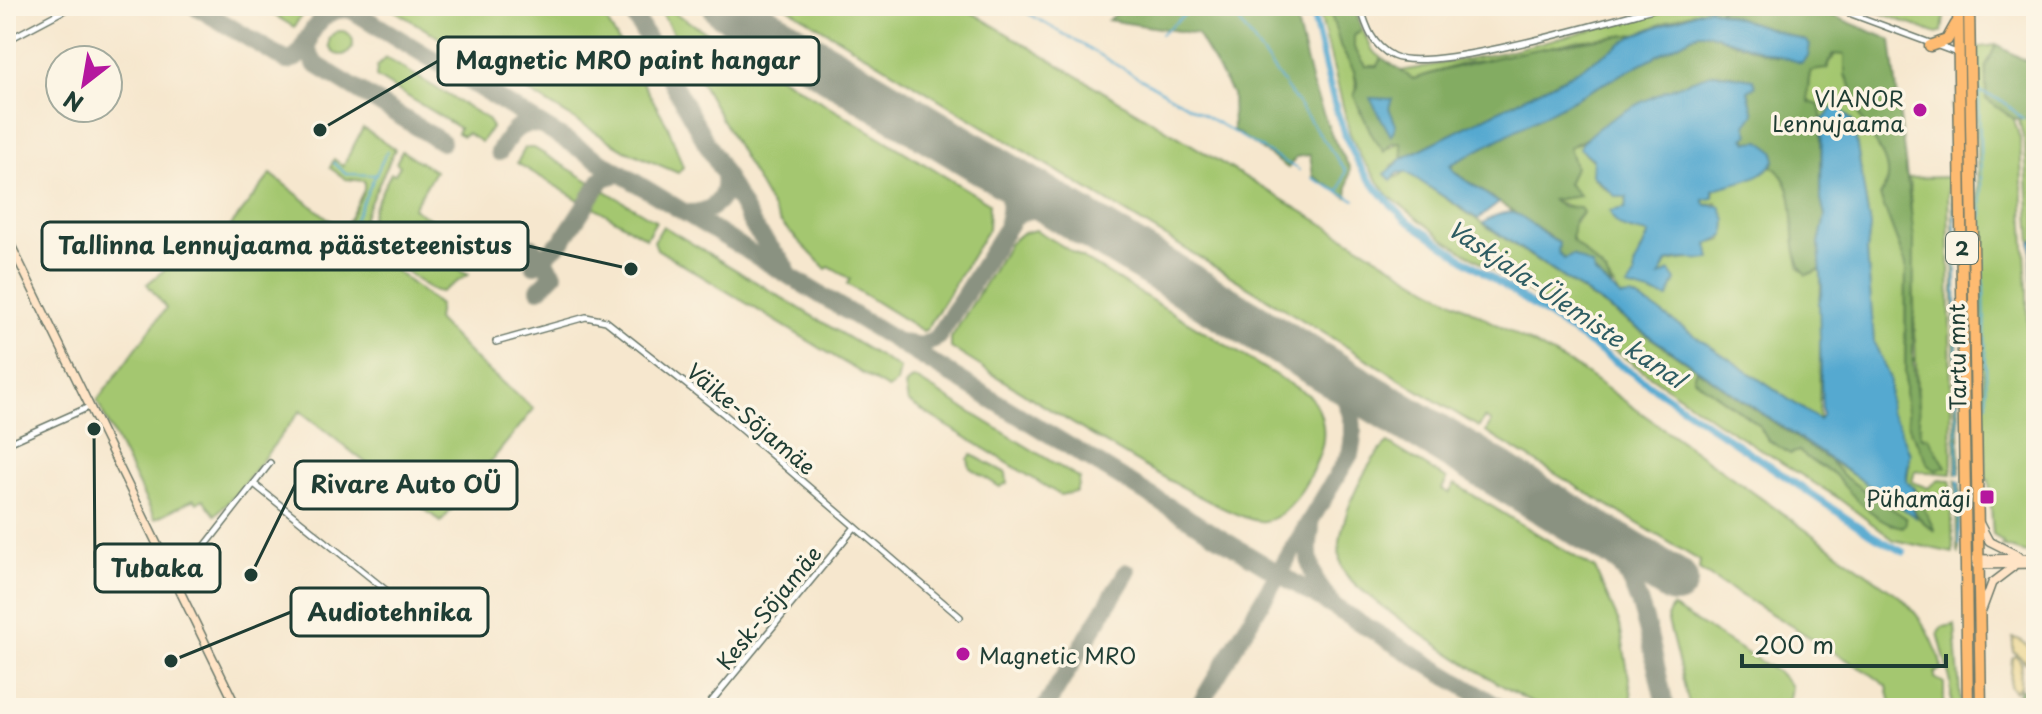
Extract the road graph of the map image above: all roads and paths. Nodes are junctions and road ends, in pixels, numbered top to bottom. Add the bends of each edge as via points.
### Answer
1 (72, 6) edge
2 (1360, 6) edge
3 (1664, 6) edge
4 (1831, 6) edge
5 (1958, 6) edge
6 (1969, 6) edge
7 (1958, 19) junction
8 (6, 41) edge
9 (1930, 46) junction
10 (1964, 54) junction
11 (6, 235) edge
12 (496, 342) dead end
13 (89, 407) junction
14 (6, 444) edge
15 (270, 463) dead end
16 (254, 484) junction
17 (1978, 521) junction
18 (855, 527) junction
19 (2025, 557) junction
20 (2036, 558) edge
21 (195, 559) junction
22 (1966, 562) junction
23 (1979, 562) junction
24 (2036, 564) edge
25 (2016, 566) junction
26 (169, 570) junction
27 (179, 591) junction
28 (392, 595) dead end
29 (960, 617) dead end
30 (1979, 619) junction
31 (237, 708) edge
32 (706, 708) edge
33 (1968, 708) edge
34 (1981, 708) edge

1 - 8 street
2 - 3 street via 1378,45 1394,56 1414,59 1478,53
4 - 9 street
5 - 7 highway, Tartu mnt / 2
6 - 10 highway, Tartu mnt / 2
7 - 9 highway via 1949,38
7 - 10 highway, Tartu mnt / 2
9 - 10 street
10 - 17 highway, Tartu mnt / 2
10 - 22 highway, Tartu mnt / 2
11 - 13 main road
12 - 18 street, Väike-Sõjamäe via 586,317 606,321
13 - 14 street
13 - 26 main road
15 - 16 street
16 - 21 street
16 - 28 street
17 - 19 main road via 1996,546
17 - 23 highway, Tartu mnt / 2
18 - 29 street, Väike-Sõjamäe
18 - 32 street, Kesk-Sõjamäe
19 - 20 main road
19 - 23 main road
21 - 26 street
21 - 27 street
22 - 23 main road
22 - 33 highway, Tartu mnt / 2
23 - 25 main road
23 - 30 highway, Tartu mnt / 2
24 - 25 main road
25 - 30 main road via 1992,583
26 - 27 main road
27 - 31 main road
30 - 34 highway, Tartu mnt / 2

